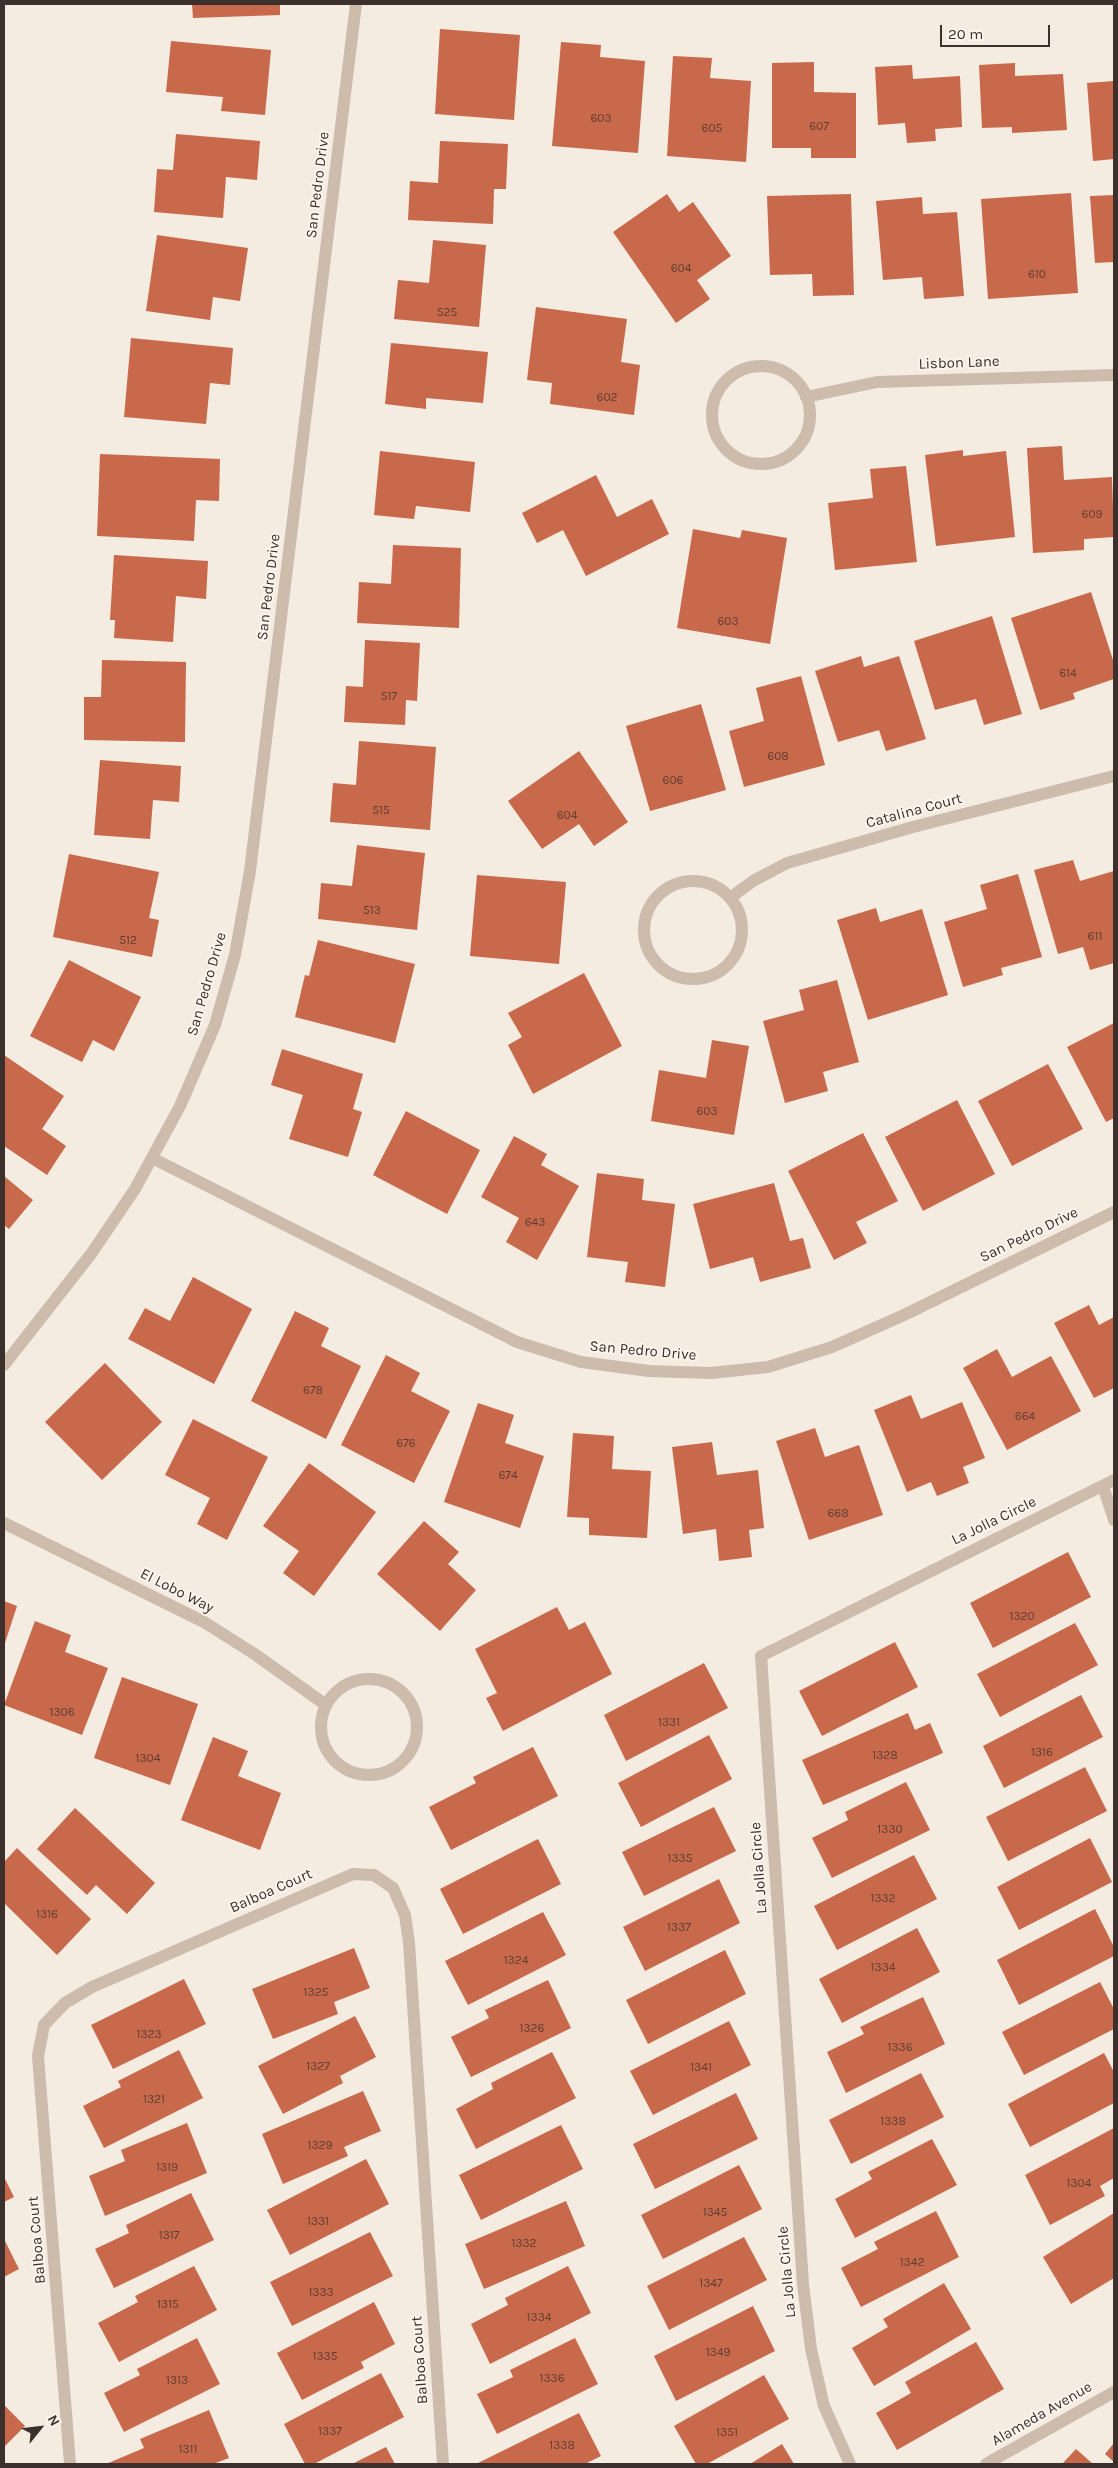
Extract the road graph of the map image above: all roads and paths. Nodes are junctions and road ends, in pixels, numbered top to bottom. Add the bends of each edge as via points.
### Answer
1 (356, 4) edge
2 (1114, 375) edge
3 (806, 397) junction
4 (1114, 776) edge
5 (730, 898) junction
6 (152, 1158) junction
7 (1114, 1212) edge
8 (4, 1365) edge
9 (1109, 1483) edge
10 (1114, 1520) edge
11 (4, 1523) edge
12 (326, 1705) junction
13 (1114, 2392) edge
14 (70, 2464) edge
15 (443, 2464) edge
16 (850, 2464) edge
17 (986, 2464) edge

1 - 6 street, San Pedro Drive via 250,871 235,955 215,1025 180,1106
2 - 3 street, Lisbon Lane via 877,382
3 - 3 street via 810,412 808,427 793,453 780,461 749,463 723,447 715,434 714,400 722,385 750,367 784,372 797,382
4 - 5 street, Catalina Court via 787,863
5 - 5 street via 742,930 739,946 730,962 718,972 702,978 684,978 669,973 656,962 647,949 645,918 650,904 661,892 674,884 704,882
6 - 7 street, San Pedro Drive via 517,1342 580,1362 649,1371 711,1373 768,1367 832,1347
6 - 8 street, San Pedro Drive via 91,1254
9 - 10 street
9 - 16 street, La Jolla Circle via 761,1656 803,2284 811,2348 824,2406
11 - 12 street, El Lobo Way via 204,1622
12 - 12 street via 335,1692 362,1679 391,1684 412,1705 416,1719 412,1749 388,1772 372,1775 355,1773 340,1765 329,1753 322,1737 321,1720
13 - 17 street, Alameda Avenue
14 - 15 street, Balboa Court via 38,2056 44,2025 65,2003 92,1987 353,1874 374,1875 393,1888 405,1914

